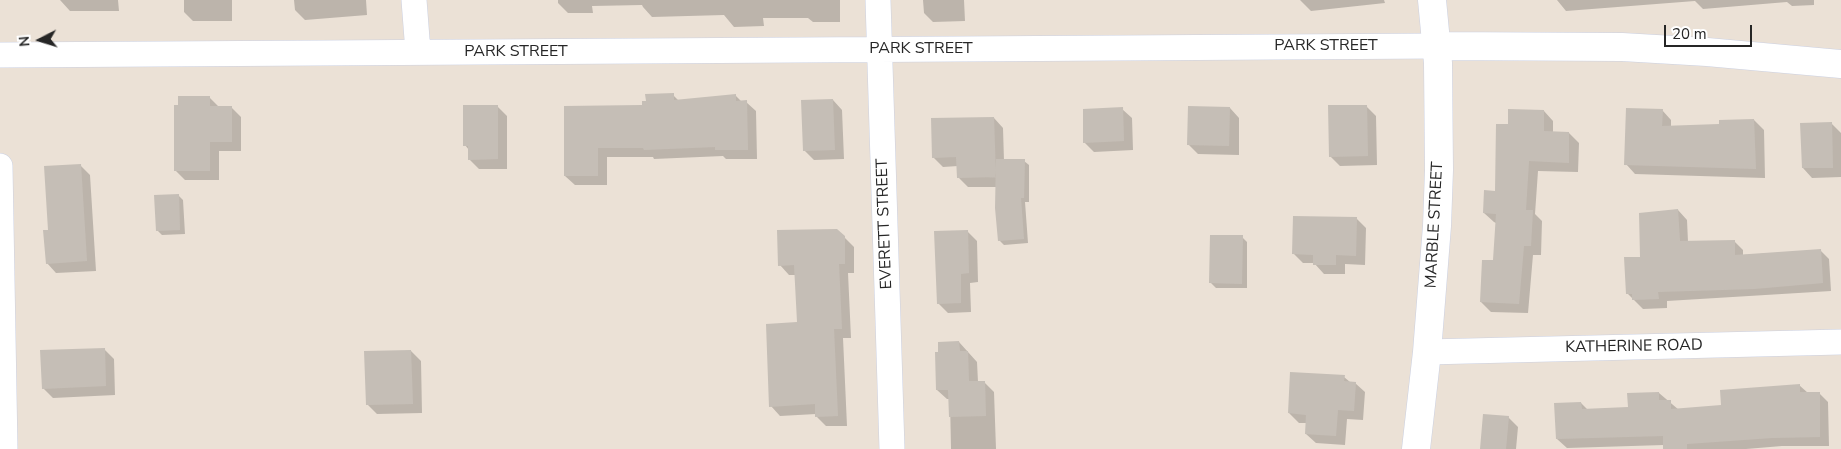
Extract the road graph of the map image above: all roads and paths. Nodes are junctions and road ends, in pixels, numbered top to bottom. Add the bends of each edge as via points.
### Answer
1 (414, 0) edge
2 (878, 0) edge
3 (1432, 0) edge
4 (1437, 46) junction
5 (880, 49) junction
6 (418, 52) junction
7 (0, 55) edge
8 (1841, 64) edge
9 (0, 166) edge
10 (1841, 342) edge
11 (1427, 352) junction
12 (5, 449) edge
13 (892, 449) edge
14 (1416, 449) edge

1 - 6 street
2 - 5 street, EVERETT STREET
3 - 4 main road, MARBLE STREET
4 - 5 street, PARK STREET
4 - 8 main road, PARK STREET via 1622,47
4 - 11 main road, MARBLE STREET via 1437,226
5 - 6 street, PARK STREET
5 - 13 street, EVERETT STREET
6 - 7 street, PARK STREET
9 - 12 street
10 - 11 street, KATHERINE ROAD
11 - 14 main road, MARBLE STREET

